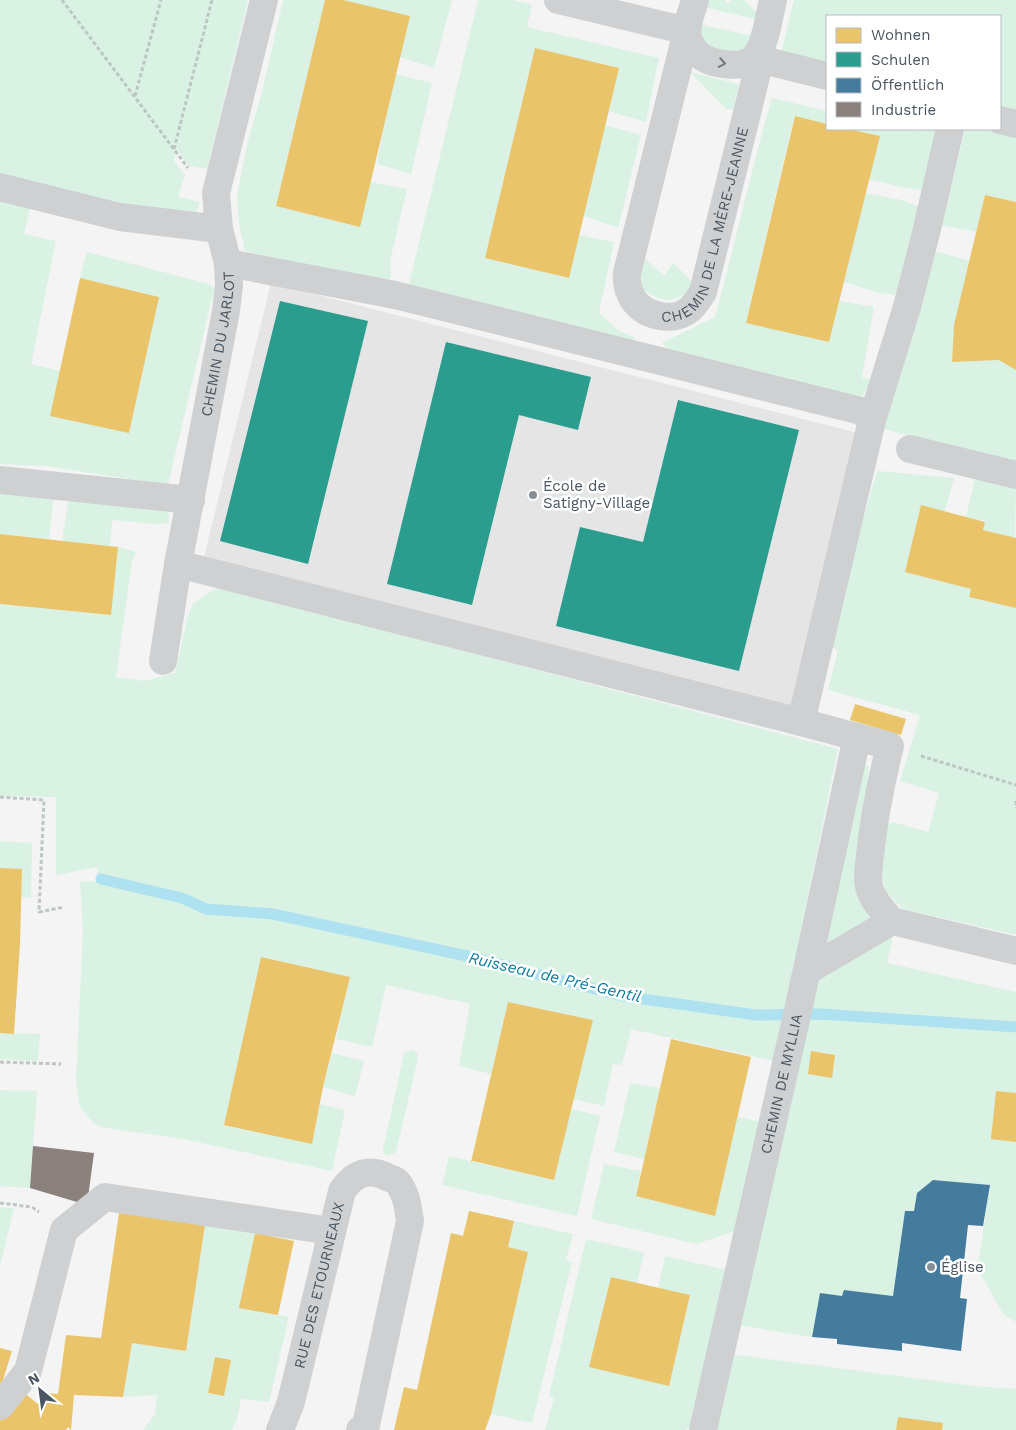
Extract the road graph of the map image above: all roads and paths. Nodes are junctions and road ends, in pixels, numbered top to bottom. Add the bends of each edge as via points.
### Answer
1 (62, 0) edge
2 (161, 0) edge
3 (212, 0) edge
4 (264, 0) edge
5 (558, 0) edge
6 (694, 0) edge
7 (773, 0) edge
8 (687, 31) junction
9 (758, 59) junction
10 (826, 76) edge
11 (134, 97) junction
12 (1001, 120) edge
13 (1016, 124) edge
14 (950, 130) edge
15 (174, 149) junction
16 (0, 187) edge
17 (216, 193) junction
18 (219, 229) junction
19 (228, 263) junction
20 (658, 316) junction
21 (644, 357) junction
22 (872, 420) junction
23 (910, 449) dead end
24 (1016, 475) edge
25 (0, 480) edge
26 (191, 500) junction
27 (178, 564) junction
28 (163, 661) dead end
29 (801, 722) junction
30 (857, 737) junction
31 (890, 746) junction
32 (1016, 785) edge
33 (0, 797) edge
34 (1016, 801) edge
35 (1016, 808) edge
36 (64, 907) dead end
37 (892, 921) junction
38 (1016, 950) edge
39 (807, 970) junction
40 (0, 1062) edge
41 (61, 1064) dead end
42 (0, 1204) edge
43 (64, 1230) junction
44 (331, 1231) junction
45 (0, 1406) edge
46 (280, 1430) edge
47 (360, 1430) edge
48 (703, 1430) edge

1 - 11 path
2 - 11 path
3 - 15 path
4 - 17 street, CHEMIN DU JARLOT
5 - 8 street
6 - 8 street, CHEMIN DE LA MÈRE-JEANNE
7 - 9 street, CHEMIN DE LA MÈRE-JEANNE
8 -> 9 street via 688,39 701,57 732,65
8 - 20 street, CHEMIN DE LA MÈRE-JEANNE via 627,273 626,283 634,300 642,309
9 - 10 street
9 - 20 street, CHEMIN DE LA MÈRE-JEANNE via 703,292 688,311
11 - 15 path
12 - 13 street
14 - 22 street via 907,307
15 - 17 path via 199,184
16 - 18 street via 120,217
17 - 18 street, CHEMIN DU JARLOT
18 - 19 street, CHEMIN DU JARLOT
19 - 21 street via 395,295
19 - 26 street, CHEMIN DU JARLOT via 226,311
20 - 21 street
21 - 22 street via 861,411
22 - 29 street
23 - 24 street
25 - 26 street
26 - 27 street, CHEMIN DU JARLOT
27 - 28 street, CHEMIN DU JARLOT
27 - 29 street
29 - 30 street
30 - 31 street
30 - 39 street, CHEMIN DE MYLLIA
31 - 32 path
31 - 37 street via 873,826 868,876 875,900
33 - 36 path via 44,800 39,912
34 - 35 path
37 - 38 street
37 - 39 street
39 - 48 street, CHEMIN DE MYLLIA
40 - 41 path
42 - 43 path via 32,1207
43 - 44 street via 105,1197
43 - 45 street via 28,1371
44 - 46 street, RUE DES ETOURNEAUX via 291,1402
44 - 47 street, RUE DES ETOURNEAUX via 342,1191 349,1180 368,1172 382,1174 398,1182 407,1199 410,1221 366,1425

